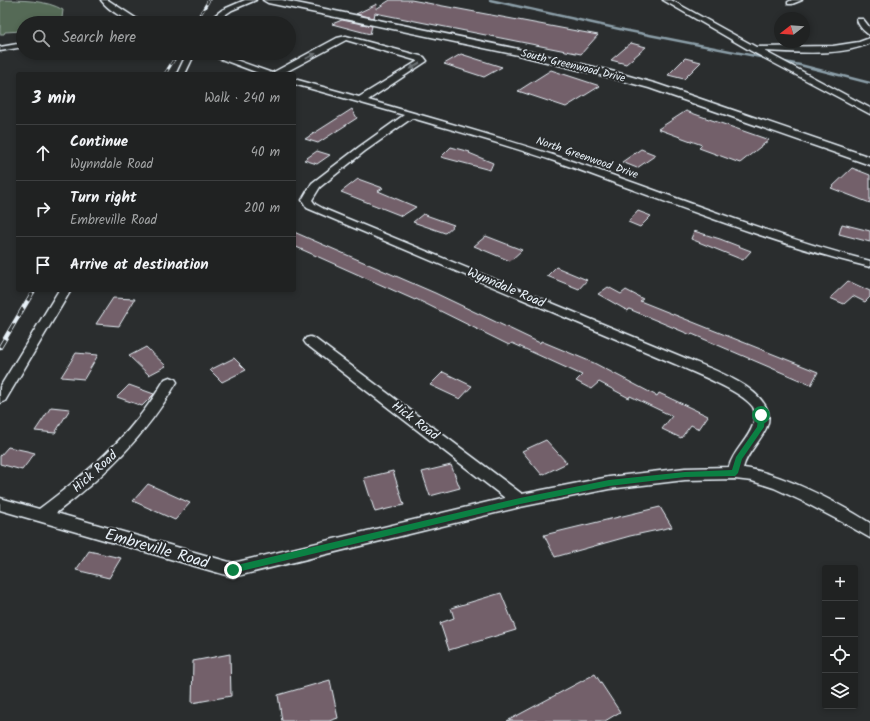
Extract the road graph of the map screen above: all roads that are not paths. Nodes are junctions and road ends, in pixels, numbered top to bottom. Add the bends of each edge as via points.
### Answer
1 (104, 0) edge
2 (253, 0) edge
3 (268, 0) edge
4 (666, 0) edge
5 (799, 0) edge
6 (790, 3) dead end
7 (128, 16) edge
8 (217, 16) edge
9 (860, 21) dead end
10 (870, 33) edge
11 (870, 40) edge
12 (16, 46) edge
13 (0, 49) edge
14 (754, 49) junction
15 (188, 60) edge
16 (229, 60) edge
17 (182, 72) edge
18 (263, 72) edge
19 (280, 72) edge
20 (296, 82) edge
21 (361, 100) junction
22 (870, 111) edge
23 (410, 115) junction
24 (870, 161) edge
25 (870, 264) edge
26 (65, 292) edge
27 (310, 341) dead end
28 (170, 382) dead end
29 (0, 398) edge
30 (735, 473) junction
31 (520, 501) junction
32 (0, 504) edge
33 (41, 516) junction
34 (870, 531) edge

1 - 7 street
2 - 8 street via 231,7
3 - 24 street, South Greenwood Drive via 510,50 610,74 653,86
4 - 14 street
5 - 6 street
9 - 10 street
11 - 14 street via 842,48
12 - 13 street
14 - 22 street
15 - 17 street
16 - 18 street
19 -> 21 street via 346,38 421,58 423,61
20 - 21 street, North Greenwood Drive
21 - 23 street, North Greenwood Drive
23 - 25 street, North Greenwood Drive via 556,159 745,226
23 - 30 street, Wynndale Road via 316,185 307,200 311,206 704,372 746,393 759,405 760,427 739,458
26 - 29 street
27 - 31 street, Hick Road
28 - 33 street, Hick Road via 141,425 122,447 75,491
30 - 31 street, Embreville Road via 685,474 609,483
30 - 34 street, Embreville Road via 753,475 779,484 848,517
31 - 33 street, Embreville Road via 233,570
32 - 33 street, Embreville Road

